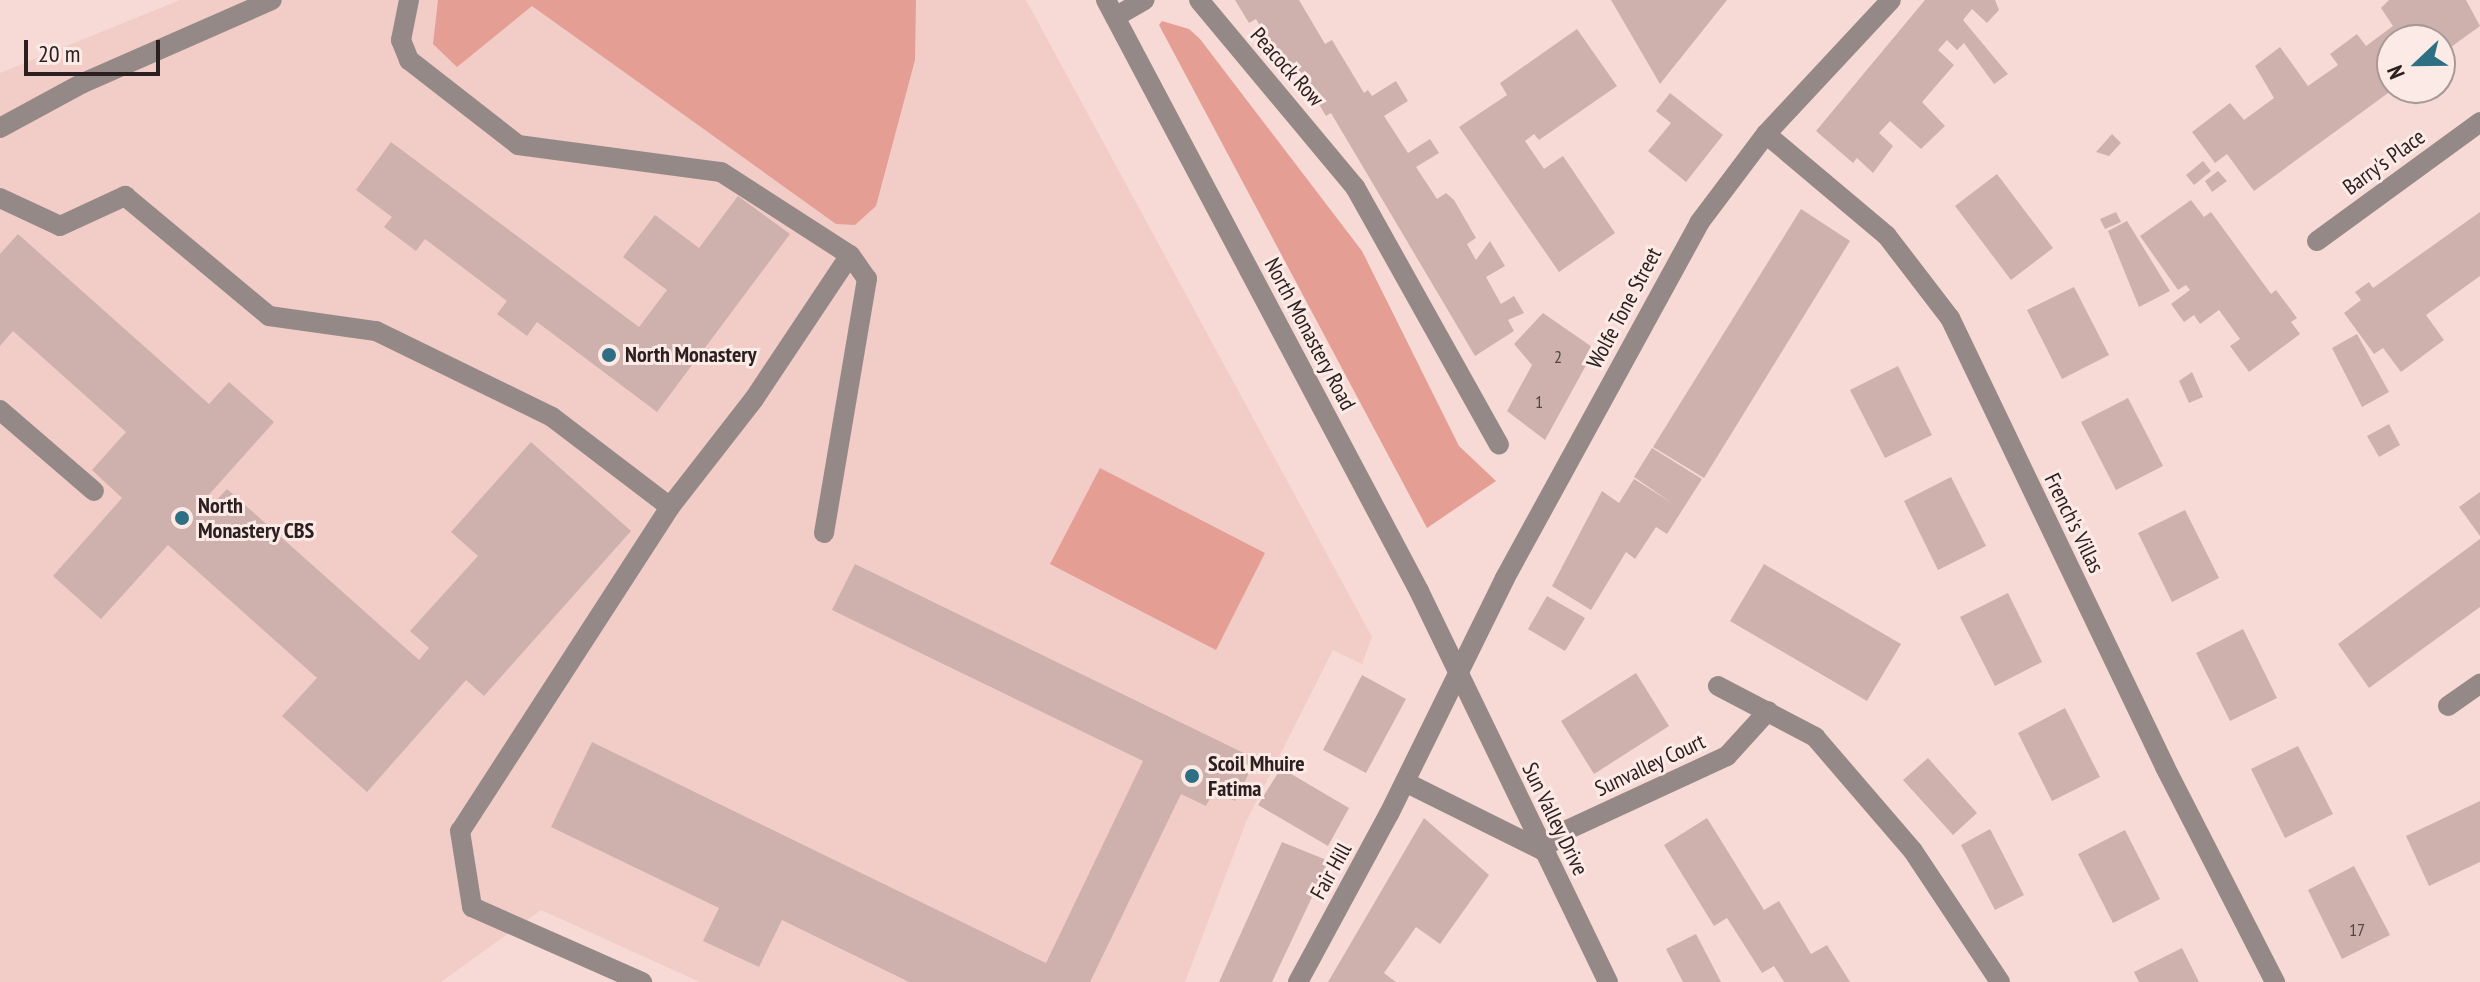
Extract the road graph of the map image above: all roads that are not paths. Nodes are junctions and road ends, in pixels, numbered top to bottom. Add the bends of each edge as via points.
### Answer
1 (272, 0) edge
2 (409, 0) edge
3 (1144, 0) edge
4 (1199, 0) edge
5 (1891, 0) edge
6 (1110, 8) edge
7 (2480, 122) edge
8 (0, 128) edge
9 (1766, 134) junction
10 (0, 198) edge
11 (2317, 241) dead end
12 (850, 255) junction
13 (0, 410) edge
14 (1499, 445) dead end
15 (94, 491) dead end
16 (670, 507) junction
17 (824, 533) dead end
18 (1457, 677) junction
19 (2480, 684) edge
20 (1718, 686) dead end
21 (2448, 706) dead end
22 (1768, 711) junction
23 (1405, 782) junction
24 (1542, 850) junction
25 (642, 982) edge
26 (1298, 982) edge
27 (1608, 982) edge
28 (2000, 982) edge
29 (2275, 982) edge

1 - 8 street via 83,83
2 - 12 street via 401,40 409,60 518,145 721,172
3 - 6 street, North Monastery Road
4 - 14 street, Peacock Row via 1310,128 1389,242
5 - 9 street, Wolfe Tone Street
6 - 18 street, North Monastery Road via 1419,591
7 - 11 street, Barry's Place
9 - 18 street, Wolfe Tone Street via 1720,191 1684,248
9 - 29 street, French's Villas via 1887,236 1950,318 2165,767
10 - 16 street via 60,226 125,196 269,316 376,331 552,417
12 - 16 street via 754,399
12 - 17 street via 867,279
13 - 15 street
16 - 25 street via 460,831 472,907
18 - 23 street, Fair Hill
18 - 24 street, Sun Valley Drive
19 - 21 street
20 - 22 street
22 - 24 street, Sunvalley Court via 1727,756 1567,830
22 - 28 street via 1815,737 1913,851
23 - 24 street
23 - 26 street, Fair Hill
24 - 27 street, Sun Valley Drive

